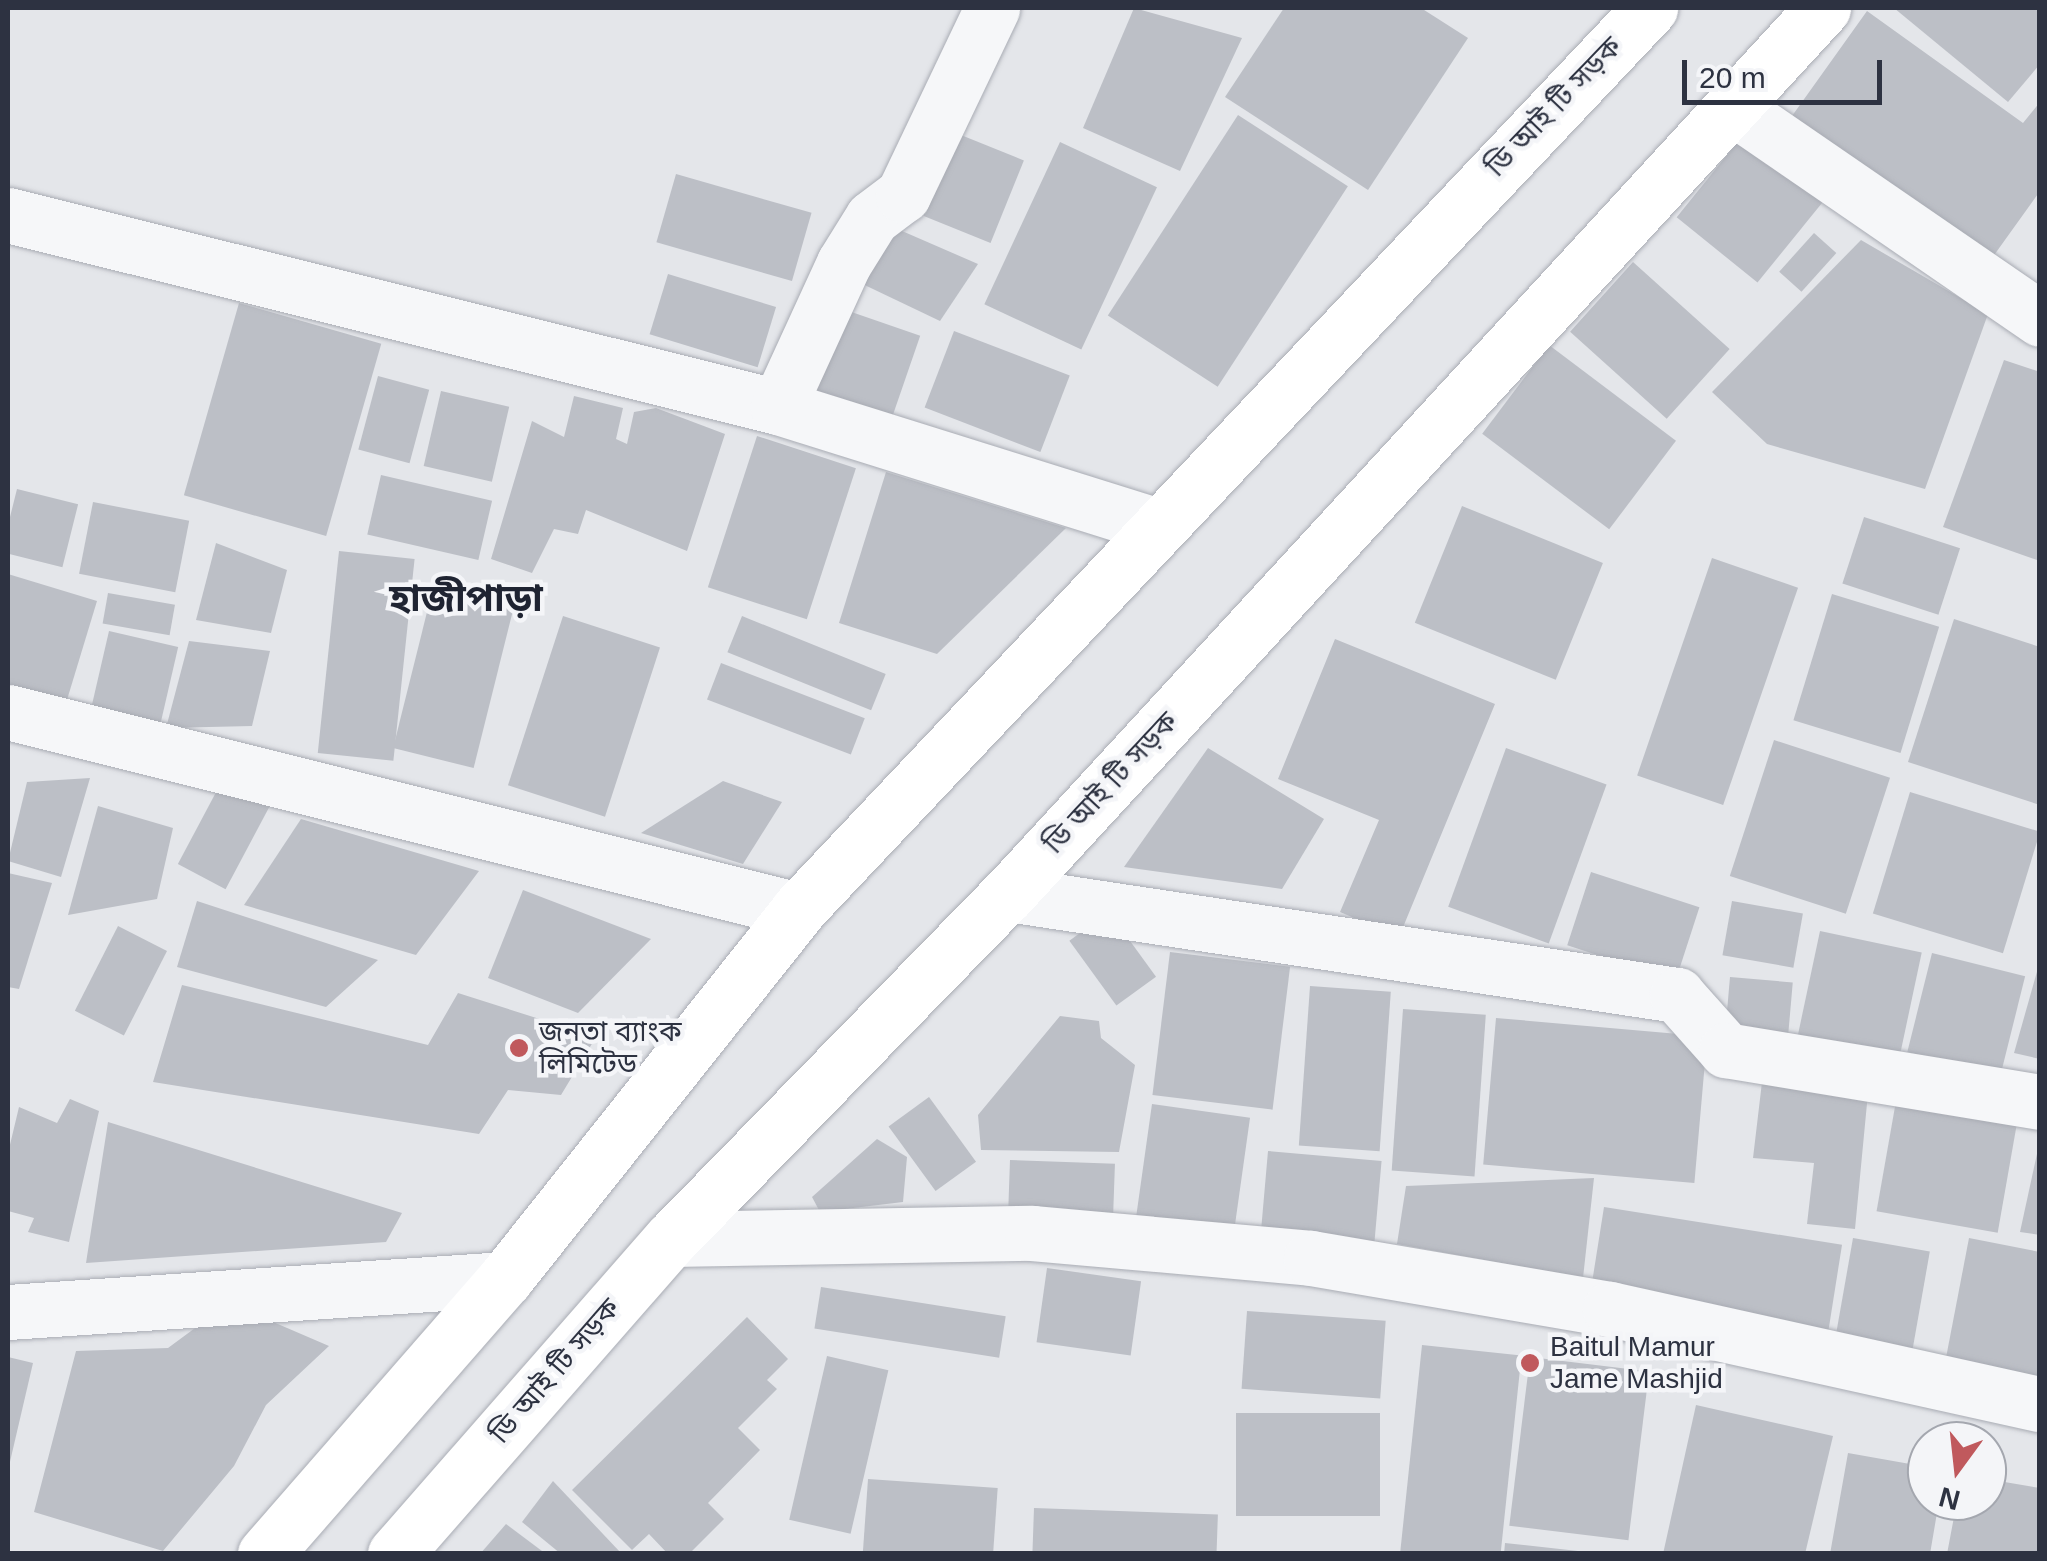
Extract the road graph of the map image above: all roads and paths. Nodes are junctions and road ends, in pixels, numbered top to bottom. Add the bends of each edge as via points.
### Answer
1 (992, 8) edge
2 (1650, 8) edge
3 (1823, 8) edge
4 (1732, 106) junction
5 (8, 215) edge
6 (2040, 319) edge
7 (778, 408) junction
8 (1155, 524) junction
9 (8, 712) edge
10 (1008, 894) junction
11 (798, 910) junction
12 (2040, 1102) edge
13 (671, 1239) junction
14 (505, 1279) junction
15 (8, 1312) edge
16 (2040, 1404) edge
17 (265, 1554) edge
18 (395, 1554) edge

1 - 7 street via 903,196 872,218 844,263
2 - 8 main road, ডি আই টি সড়ক
3 - 4 main road, ডি আই টি সড়ক
4 - 6 street
4 - 10 main road, ডি আই টি সড়ক
5 - 7 street
7 - 8 street
8 - 11 main road, ডি আই টি সড়ক
9 - 11 street
10 - 12 street via 1677,995 1726,1050
10 - 13 main road, ডি আই টি সড়ক
11 - 14 main road, ডি আই টি সড়ক
13 - 16 street via 1032,1233 1311,1258 1610,1308
13 - 18 main road, ডি আই টি সড়ক
14 - 15 street
14 - 17 main road, ডি আই টি সড়ক

